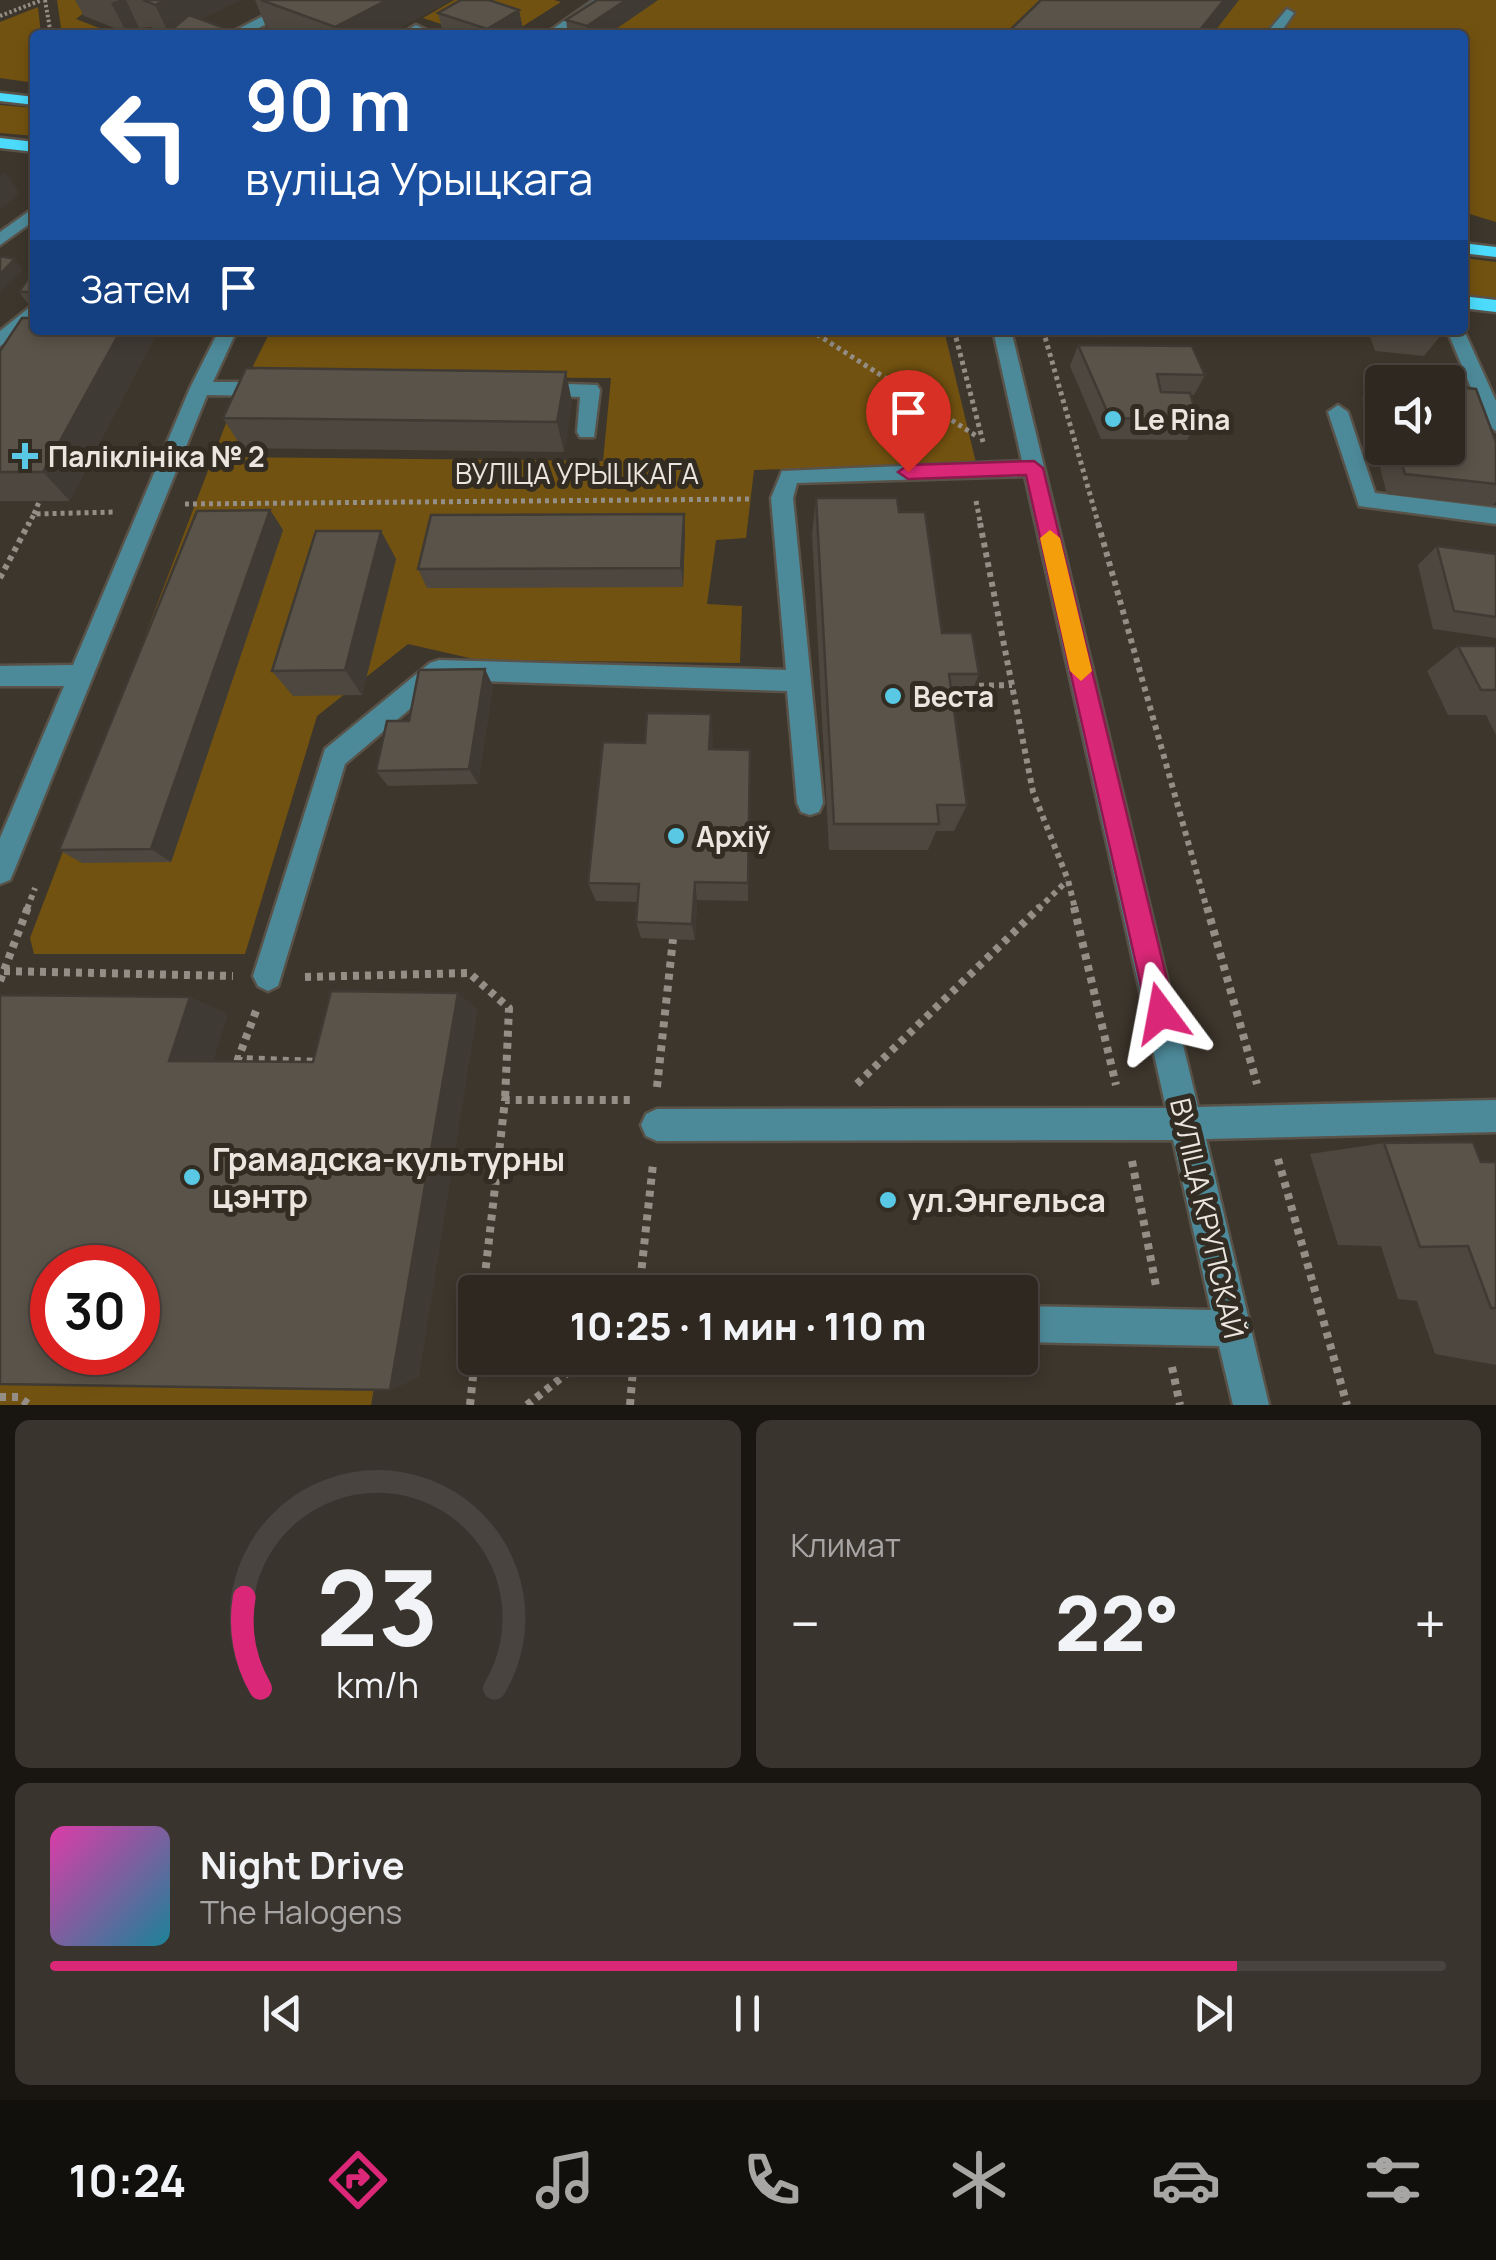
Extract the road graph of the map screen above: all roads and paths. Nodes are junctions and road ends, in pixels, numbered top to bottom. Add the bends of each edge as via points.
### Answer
1 (43, 0) edge
2 (305, 0) edge
3 (603, 0) edge
4 (1287, 14) dead end
5 (0, 16) edge
6 (50, 30) edge
7 (243, 30) edge
8 (558, 30) edge
9 (1276, 30) edge
10 (0, 98) edge
11 (30, 101) edge
12 (0, 143) edge
13 (30, 146) edge
14 (30, 216) edge
15 (0, 240) edge
16 (1468, 249) edge
17 (1496, 252) edge
18 (1468, 303) edge
19 (1496, 306) edge
20 (30, 317) edge
21 (226, 335) edge
22 (818, 335) edge
23 (955, 335) edge
24 (1003, 335) edge
25 (1045, 335) edge
26 (1459, 335) edge
27 (0, 340) edge
28 (200, 388) junction
29 (288, 389) edge
30 (514, 390) edge
31 (1488, 393) edge
32 (1338, 412) dead end
33 (1496, 424) edge
34 (587, 432) dead end
35 (983, 440) junction
36 (1034, 468) junction
37 (986, 470) junction
38 (786, 487) junction
39 (39, 502) edge
40 (178, 504) dead end
41 (122, 512) dead end
42 (34, 514) junction
43 (1496, 516) edge
44 (0, 578) edge
45 (80, 675) junction
46 (0, 676) edge
47 (799, 681) junction
48 (1012, 685) junction
49 (963, 686) edge
50 (810, 802) dead end
51 (0, 871) edge
52 (1068, 880) junction
53 (672, 939) edge
54 (268, 976) joint
55 (348, 978) dead end
56 (343, 994) edge
57 (328, 1045) edge
58 (842, 1098) dead end
59 (656, 1113) junction
60 (1496, 1116) edge
61 (1267, 1120) junction
62 (1186, 1124) junction
63 (1125, 1125) junction
64 (485, 1275) edge
65 (641, 1275) edge
66 (1038, 1324) edge
67 (1164, 1327) junction
68 (1234, 1328) junction
69 (474, 1375) edge
70 (565, 1375) edge
71 (633, 1375) edge
72 (0, 1396) edge
73 (30, 1405) edge
74 (470, 1405) edge
75 (527, 1405) edge
76 (630, 1405) edge
77 (1180, 1405) edge
78 (1251, 1405) edge
79 (1347, 1405) edge

1 - 5 path
1 - 6 path
2 - 7 street
3 - 8 street
4 - 9 street
10 - 11 main road
12 - 13 main road
14 - 15 street
16 - 17 main road
18 - 19 main road
20 - 27 street
21 - 28 street
22 - 35 path
23 - 35 path
24 - 36 street, ВУЛІЦА КРУПСКАЙ
25 - 61 path
26 - 31 street
28 - 29 street
28 - 45 street
30 - 34 street via 590,390
31 - 33 street
32 - 43 street via 1367,500
35 - 37 path
36 - 37 street
36 - 62 street, ВУЛІЦА КРУПСКАЙ
37 - 38 street
37 - 48 path via 975,495 978,521
38 - 40 path, ВУЛІЦА УРЫЦКАГА
38 - 47 street
39 - 42 path
41 - 42 path
42 - 44 path
45 - 46 street
45 - 51 street
47 - 50 street
47 - 54 street via 439,670 334,757
48 - 49 path
48 - 52 path via 1033,792
52 - 58 path
52 - 63 path
53 - 59 path
54 - 57 path via 238,1059 323,1062
55 - 56 path
59 - 63 street
59 - 64 path via 505,1100
59 - 65 path
60 - 61 street
61 - 62 street
61 - 79 path
62 - 63 street
62 - 68 street, ВУЛІЦА КРУПСКАЙ
63 - 67 path
66 - 67 street
67 - 68 street
67 - 77 path
68 - 78 street, ВУЛІЦА КРУПСКАЙ
69 - 74 path
70 - 75 path
71 - 76 path
72 - 73 path

